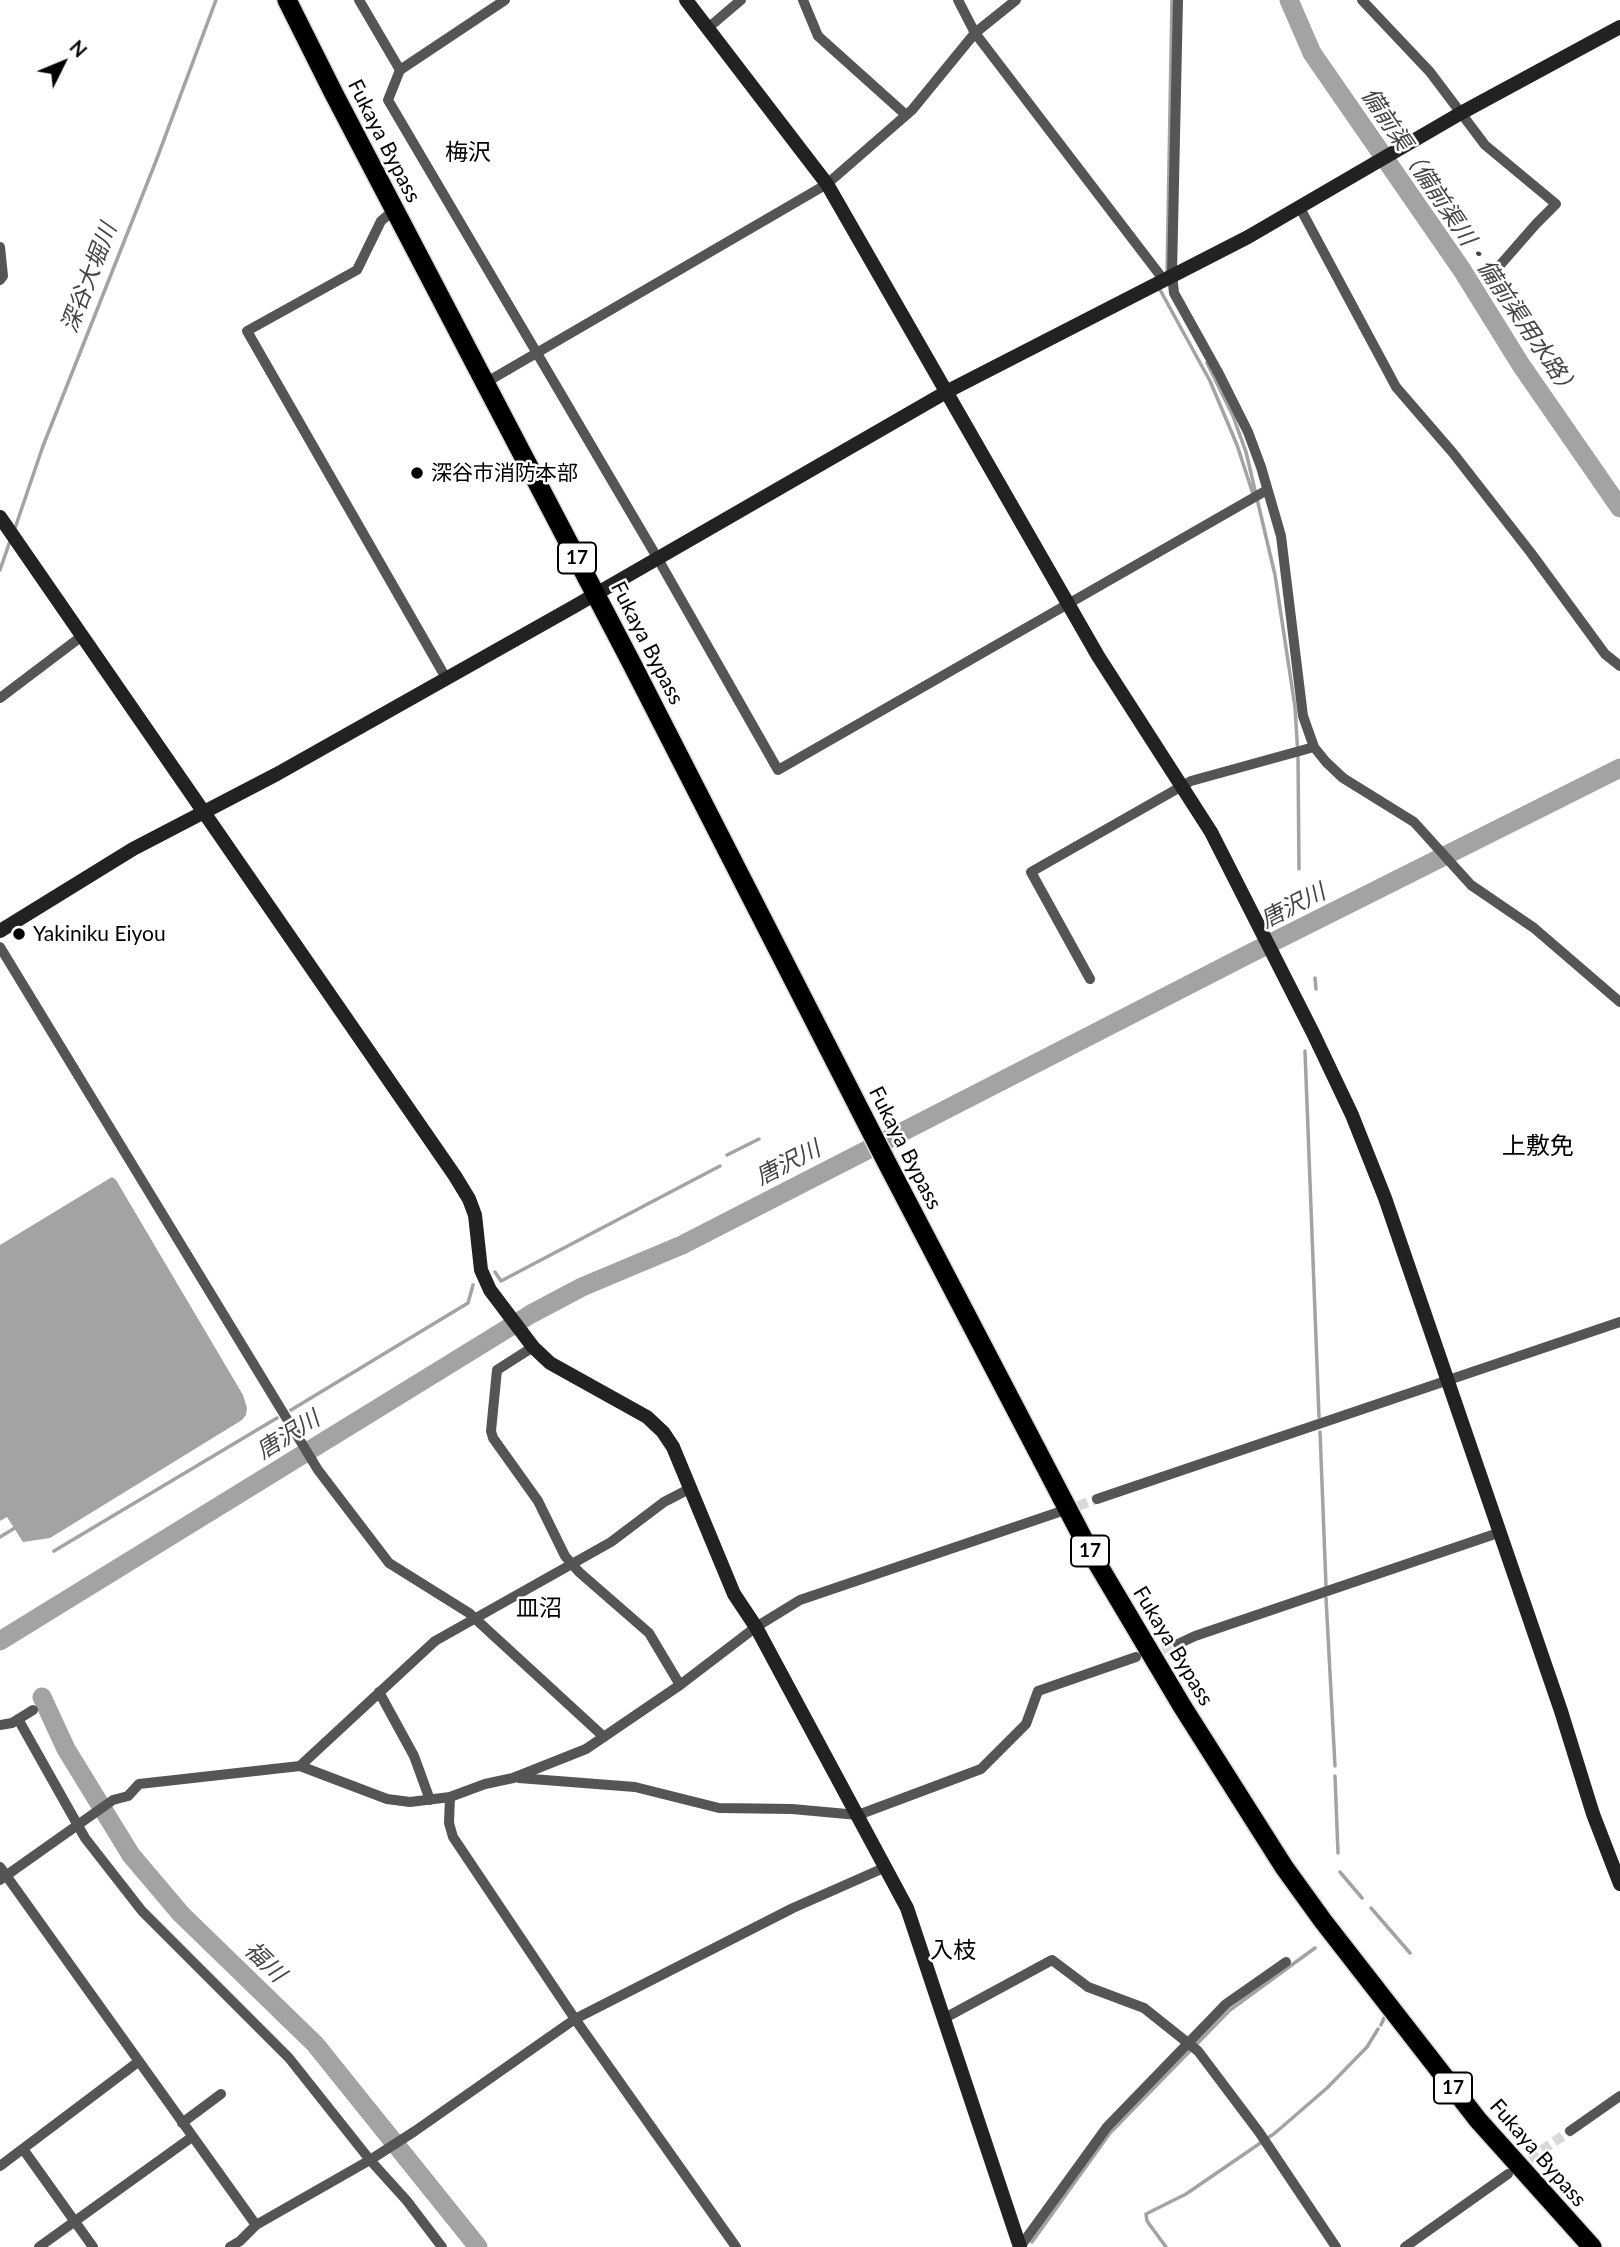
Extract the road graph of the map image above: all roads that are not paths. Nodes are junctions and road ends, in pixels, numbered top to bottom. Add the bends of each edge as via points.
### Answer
1 (287, 0) edge
2 (359, 0) edge
3 (505, 0) edge
4 (686, 0) edge
5 (741, 0) edge
6 (803, 0) edge
7 (958, 0) edge
8 (1016, 0) edge
9 (1178, 0) edge
10 (1362, 0) edge
11 (1620, 27) edge
12 (708, 28) junction
13 (975, 33) junction
14 (400, 70) junction
15 (1461, 113) junction
16 (906, 115) junction
17 (827, 184) junction
18 (1300, 208) junction
19 (394, 210) junction
20 (0, 247) edge
21 (1167, 277) junction
22 (0, 280) edge
23 (1487, 280) dead end
24 (537, 354) junction
25 (485, 383) junction
26 (947, 391) junction
27 (1267, 490) junction
28 (0, 517) edge
29 (658, 559) junction
30 (596, 594) junction
31 (1068, 605) junction
32 (82, 636) junction
33 (1620, 666) edge
34 (446, 678) junction
35 (0, 698) edge
36 (1314, 747) junction
37 (1182, 786) junction
38 (201, 811) junction
39 (0, 931) edge
40 (0, 947) edge
41 (1090, 979) dead end
42 (1620, 1002) edge
43 (1620, 1322) edge
44 (532, 1345) junction
45 (1448, 1381) junction
46 (691, 1488) junction
47 (1097, 1499) tunnel mouth
48 (1059, 1512) tunnel mouth
49 (1499, 1533) junction
50 (570, 1564) junction
51 (474, 1618) junction
52 (757, 1628) junction
53 (1178, 1644) tunnel mouth
54 (1136, 1657) tunnel mouth
55 (680, 1685) junction
56 (379, 1692) junction
57 (33, 1710) dead end
58 (18, 1719) junction
59 (0, 1724) edge
60 (604, 1737) junction
61 (300, 1766) junction
62 (513, 1778) junction
63 (450, 1797) junction
64 (430, 1800) junction
65 (858, 1815) junction
66 (80, 1823) junction
67 (886, 1867) junction
68 (2, 1874) edge
69 (1620, 1884) edge
70 (1286, 1962) dead end
71 (575, 2019) junction
72 (943, 2020) junction
73 (1189, 2042) junction
74 (138, 2062) junction
75 (221, 2094) dead end
76 (1620, 2096) edge
77 (182, 2123) junction
78 (1570, 2131) tunnel mouth
79 (192, 2137) junction
80 (23, 2149) junction
81 (373, 2158) junction
82 (0, 2166) edge
83 (1508, 2174) tunnel mouth
84 (75, 2222) junction
85 (256, 2225) junction
86 (238, 2245) edge
87 (38, 2247) edge
88 (93, 2247) edge
89 (442, 2247) edge
90 (736, 2247) edge
91 (1020, 2247) edge
92 (1336, 2247) edge
93 (1405, 2247) edge
94 (1592, 2247) edge

1 - 19 highway, Fukaya Bypass / 17
2 - 14 street
3 - 14 street
4 - 12 street
5 - 12 street
6 - 16 street via 818,36
7 - 13 street
8 - 13 street
9 - 21 street
10 - 15 street via 1430,72
11 - 15 street
12 - 17 street
13 - 16 street
13 - 21 street
14 - 24 street via 388,100
15 - 18 street
15 - 23 street via 1485,145 1556,204
16 - 17 street
17 - 24 street
17 - 26 street
18 - 21 street
18 - 33 street via 1396,387 1492,502 1605,654
19 - 25 highway, Fukaya Bypass / 17
19 - 34 street via 381,221 357,270 247,331
20 - 22 street
21 - 26 street
21 - 27 street via 1248,432
24 - 25 street
24 - 29 street
25 - 30 highway, Fukaya Bypass / 17
26 - 29 street
26 - 31 street
27 - 31 street
27 - 36 street via 1281,536 1303,716
28 - 32 street
29 - 30 street
29 - 31 street via 778,770
30 - 34 street
30 - 94 highway, Fukaya Bypass / 17 via 1087,1546 1182,1706 1284,1867 1331,1931 1478,2120
31 - 37 street
32 - 35 street
32 - 38 street
34 - 38 street via 277,774
36 - 37 street
36 - 42 street via 1336,772 1405,816 1471,885 1534,928
37 - 41 street via 1031,872
37 - 45 street via 1221,851 1364,1144
38 - 39 street
38 - 44 street via 469,1199 481,1270 490,1290
40 - 51 street via 318,1470 388,1563
43 - 45 street
44 - 46 street via 558,1369 656,1424 673,1447
44 - 50 street via 497,1370 491,1431 538,1501
45 - 47 street
45 - 49 street
46 - 50 street
46 - 52 street via 734,1594
48 - 52 street via 800,1600
49 - 53 street
49 - 69 street
50 - 51 street
50 - 55 street via 649,1633
51 - 56 street via 435,1641
51 - 60 street
52 - 55 street
52 - 65 street
54 - 65 street via 1038,1692 1026,1724 981,1769
55 - 60 street
56 - 61 street
56 - 64 street via 414,1756
57 - 58 street
58 - 59 street
58 - 66 street
60 - 62 street via 586,1749
61 - 64 street via 387,1800
61 - 66 street via 139,1784 128,1796 113,1800
62 - 63 street
62 - 65 street via 635,1787 719,1808
63 - 64 street
63 - 71 street via 453,1837
65 - 67 street
66 - 68 street
66 - 81 street via 85,1838 142,1911 289,2058
67 - 71 street via 793,1908
67 - 72 street via 907,1908
68 - 74 street
70 - 73 street via 1226,2004
71 - 81 street
71 - 90 street
72 - 73 street via 1052,1961 1088,1987 1144,2008
72 - 91 street
73 - 91 street via 1107,2127
73 - 92 street via 1259,2132
74 - 77 street
74 - 80 street
75 - 77 street
76 - 78 street
77 - 79 street
79 - 84 street
79 - 85 street
80 - 82 street
80 - 84 street
81 - 85 street
81 - 89 street
83 - 93 street
84 - 87 street
84 - 88 street
85 - 86 street

